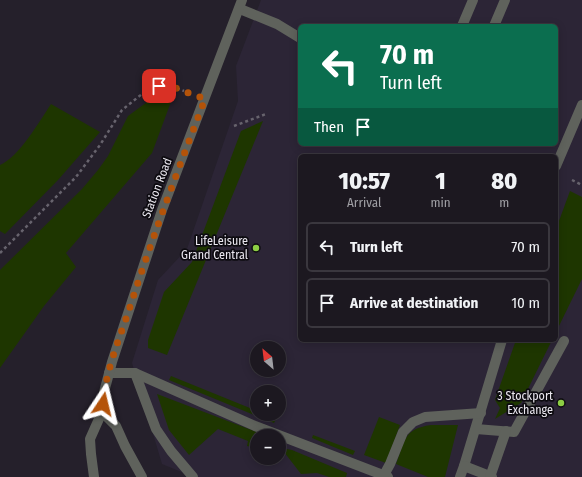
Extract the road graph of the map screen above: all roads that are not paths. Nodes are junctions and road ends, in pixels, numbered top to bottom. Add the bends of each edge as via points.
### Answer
1 (473, 0) edge
2 (505, 0) edge
3 (241, 4) edge
4 (463, 24) edge
5 (495, 24) edge
6 (298, 37) edge
7 (582, 105) edge
8 (558, 161) edge
9 (564, 341) dead end
10 (501, 342) edge
11 (109, 373) junction
12 (135, 373) junction
13 (102, 412) junction
14 (481, 413) junction
15 (476, 429) junction
16 (506, 431) junction
17 (464, 466) junction
18 (366, 473) edge
19 (386, 476) edge
20 (94, 477) edge
21 (142, 477) edge
22 (193, 477) edge
23 (460, 477) edge
24 (491, 477) edge

1 - 4 street
2 - 5 street
3 - 6 street
3 - 11 street, Station Road via 159,218
7 - 8 street
9 - 16 street via 514,432
10 - 14 street
11 - 12 street
11 - 13 street, Station Road
12 - 18 street
12 - 22 street via 156,429
13 - 20 street, Station Road via 90,439
13 - 21 street via 116,426
14 - 15 street
14 - 19 street via 425,417 413,422 403,432
15 - 16 street
15 - 17 street
16 - 24 street
17 - 23 street
17 - 24 street
18 - 19 street

